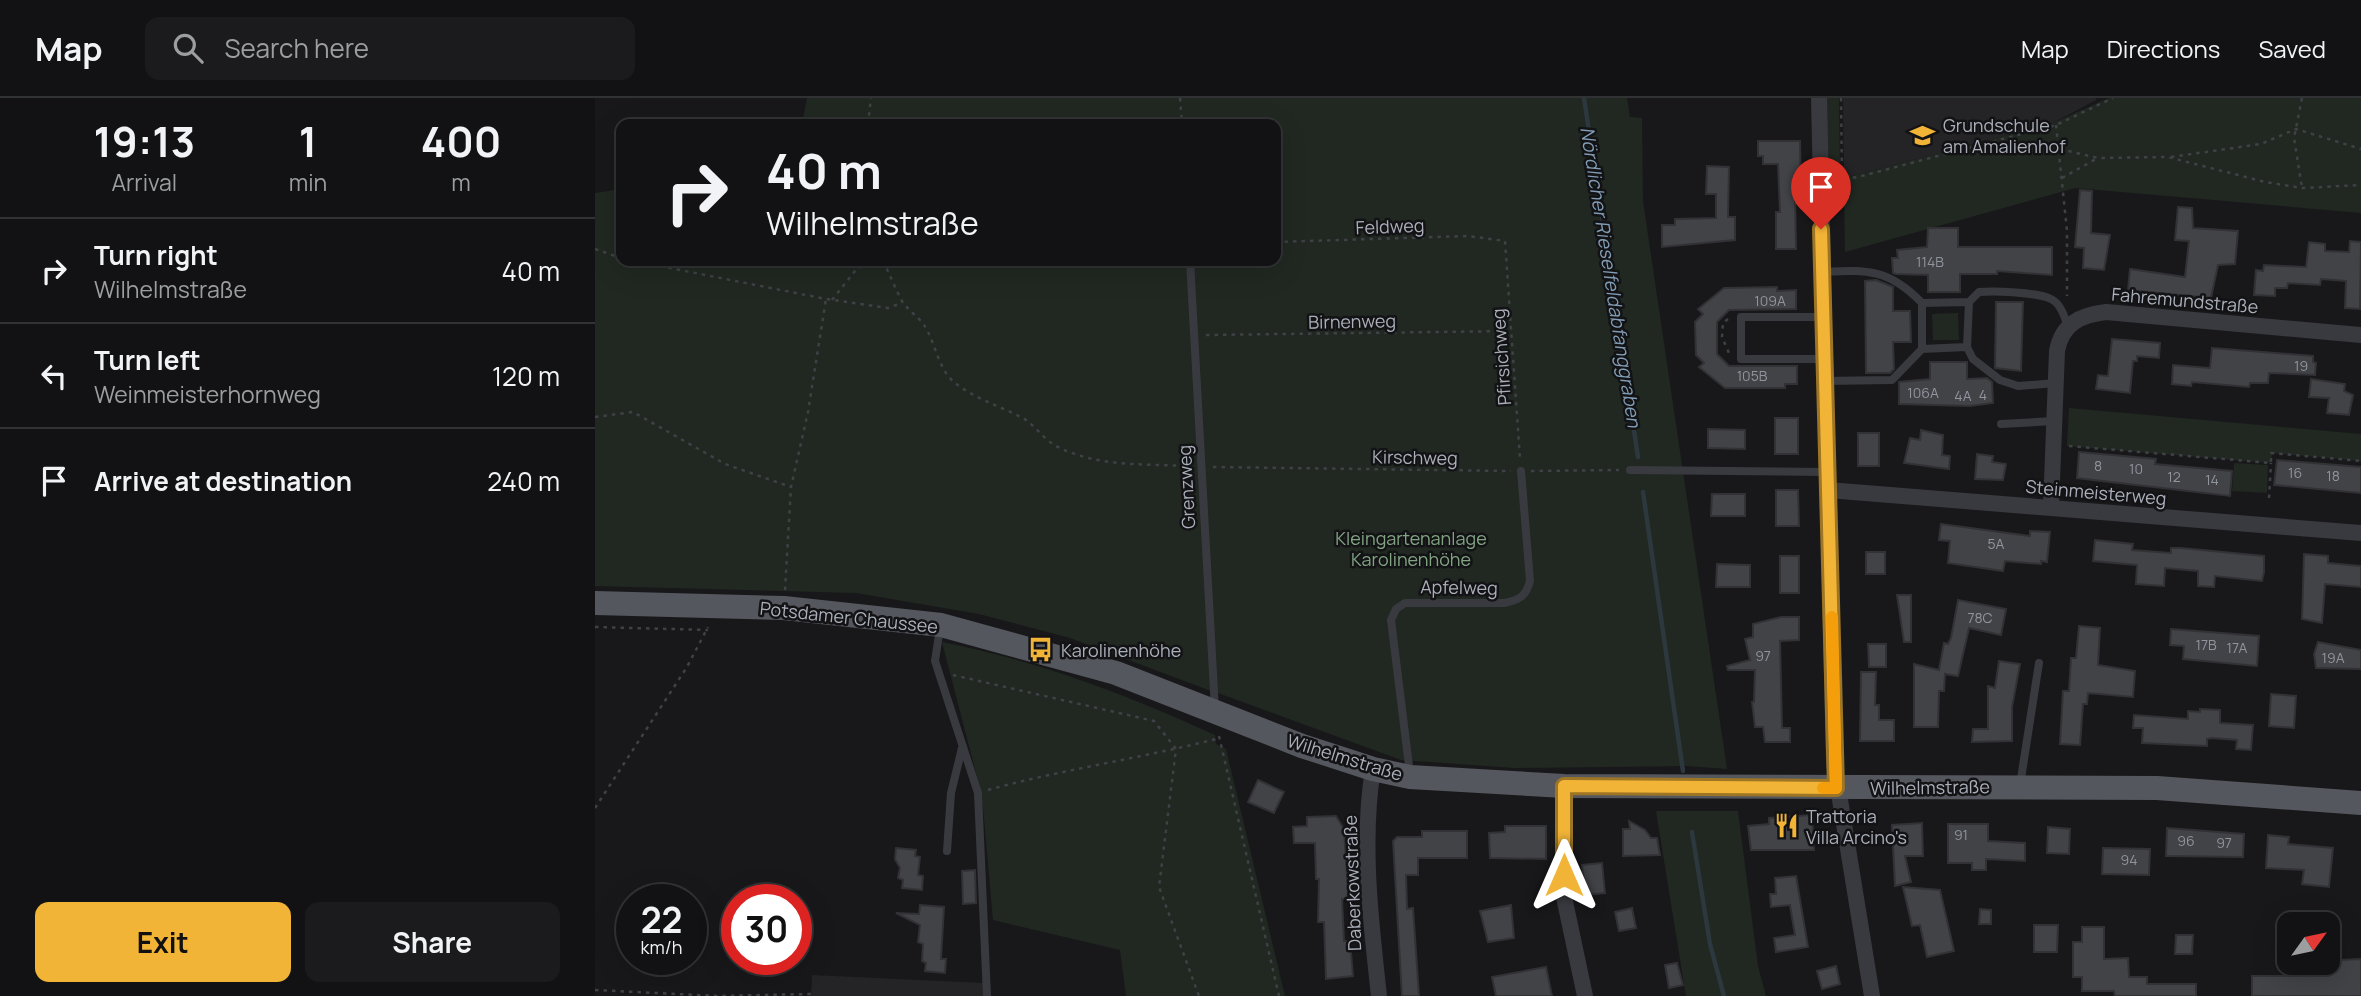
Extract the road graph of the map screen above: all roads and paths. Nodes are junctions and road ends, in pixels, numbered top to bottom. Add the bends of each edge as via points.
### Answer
1 (871, 98) edge
2 (1180, 98) edge
3 (1819, 98) edge
4 (1841, 98) edge
5 (2113, 98) edge
6 (2301, 98) edge
7 (869, 119) edge
8 (1182, 119) edge
9 (2056, 125) junction
10 (2296, 129) junction
11 (2060, 149) junction
12 (2361, 149) edge
13 (2168, 157) junction
14 (2098, 158) junction
15 (1819, 178) junction
16 (2062, 178) junction
17 (1842, 181) junction
18 (2361, 185) edge
19 (2302, 188) junction
20 (1505, 241) joint
21 (1281, 242) edge
22 (595, 249) edge
23 (616, 256) edge
24 (660, 266) edge
25 (862, 266) edge
26 (886, 266) edge
27 (1190, 266) edge
28 (1821, 272) junction
29 (2067, 296) dead end
30 (826, 299) junction
31 (832, 300) junction
32 (1969, 302) junction
33 (902, 303) junction
34 (1922, 303) junction
35 (1822, 317) junction
36 (2068, 326) junction
37 (1511, 331) junction
38 (2361, 335) edge
39 (1194, 336) junction
40 (1967, 347) junction
41 (1923, 349) junction
42 (1823, 359) junction
43 (1823, 381) junction
44 (2056, 383) junction
45 (595, 417) edge
46 (2055, 421) junction
47 (2001, 424) dead end
48 (2062, 446) dead end
49 (2361, 461) edge
50 (2271, 463) junction
51 (1200, 467) junction
52 (1630, 470) joint
53 (1521, 471) junction
54 (1826, 472) junction
55 (790, 487) junction
56 (1828, 489) junction
57 (2269, 498) dead end
58 (2051, 507) junction
59 (2361, 533) edge
60 (784, 594) dead end
61 (595, 603) edge
62 (941, 625) junction
63 (595, 627) edge
64 (2039, 663) dead end
65 (941, 677) junction
66 (1217, 721) junction
67 (1220, 738) junction
68 (963, 745) junction
69 (1176, 750) junction
70 (1373, 769) junction
71 (1410, 776) junction
72 (1564, 786) junction
73 (2020, 786) junction
74 (1836, 788) junction
75 (978, 793) junction
76 (2361, 803) edge
77 (595, 808) edge
78 (947, 851) dead end
79 (595, 990) edge
80 (811, 994) edge
81 (987, 996) edge
82 (1199, 996) edge
83 (1279, 996) edge
84 (1379, 996) edge
85 (1585, 996) edge
86 (1872, 996) edge

1 - 7 path
2 - 8 path
3 - 15 street
4 - 17 path
5 - 9 path
6 - 10 path
9 - 11 path
9 - 17 path
10 - 12 path
10 - 13 path via 2261,144
10 - 19 path
11 - 14 path
11 - 16 path
13 - 14 path
13 - 19 path
14 - 16 path
15 - 17 path
15 - 28 street
16 - 29 path
18 - 19 path
20 - 21 path, Feldweg via 1468,236
20 - 37 path, Pfirsichweg
22 - 23 path
24 - 30 path
25 - 31 path
26 - 33 path
27 - 39 lane, Grenzweg
28 - 34 lane via 1880,273
28 - 35 street
30 - 31 path
30 - 55 path via 809,412
31 - 33 path via 888,308
32 - 34 lane
32 - 36 lane via 1979,292 2037,295 2061,307
32 - 40 lane
33 - 51 path, Kirschweg via 927,331 955,383 1023,418 1056,446 1081,457 1119,463
34 - 41 lane
35 - 42 street
35 - 42 lane via 1741,317 1741,359
36 - 38 street, Fahremundstraße via 2089,314 2106,312
36 - 44 street via 2060,337
37 - 39 path, Birnenweg
37 - 53 path, Pfirsichweg
39 - 51 lane, Grenzweg
40 - 41 lane
40 - 44 lane via 1973,359 2000,380 2018,386
41 - 43 lane via 1892,380
42 - 43 street
43 - 54 street
44 - 46 street
45 - 55 path via 633,412 725,464
46 - 47 lane
46 - 58 street
48 - 50 path
49 - 50 path via 2271,453
50 - 57 path
51 - 53 path, Kirschweg
51 - 66 lane, Grenzweg
52 - 53 path, Kirschweg
52 - 54 lane
53 - 71 lane, Apfelweg via 1530,581 1526,593 1504,603 1405,603 1395,609 1391,620
54 - 56 street
55 - 60 path
56 - 58 street, Steinmeisterweg
56 - 74 street
58 - 59 street, Steinmeisterweg
61 - 62 main road, Potsdamer Chaussee via 784,608
62 - 65 lane via 935,661
62 - 66 main road, Potsdamer Chaussee via 1116,673
63 - 77 path via 708,629
64 - 73 lane
65 - 68 lane
65 - 69 path via 955,675 1154,721
66 - 67 path
66 - 70 main road, Wilhelmstraße
67 - 69 path
67 - 83 path
68 - 75 lane
68 - 78 lane via 951,793
69 - 75 path via 1036,776
69 - 82 path via 1159,887
70 - 71 main road, Wilhelmstraße
70 - 84 street, Daberkowstraße via 1368,797
71 - 72 main road, Wilhelmstraße
72 - 74 main road, Wilhelmstraße
72 - 85 street via 1564,897
73 - 74 main road, Wilhelmstraße
73 - 76 main road, Wilhelmstraße via 2157,788
74 - 86 street
75 - 81 lane
79 - 80 path via 717,996

